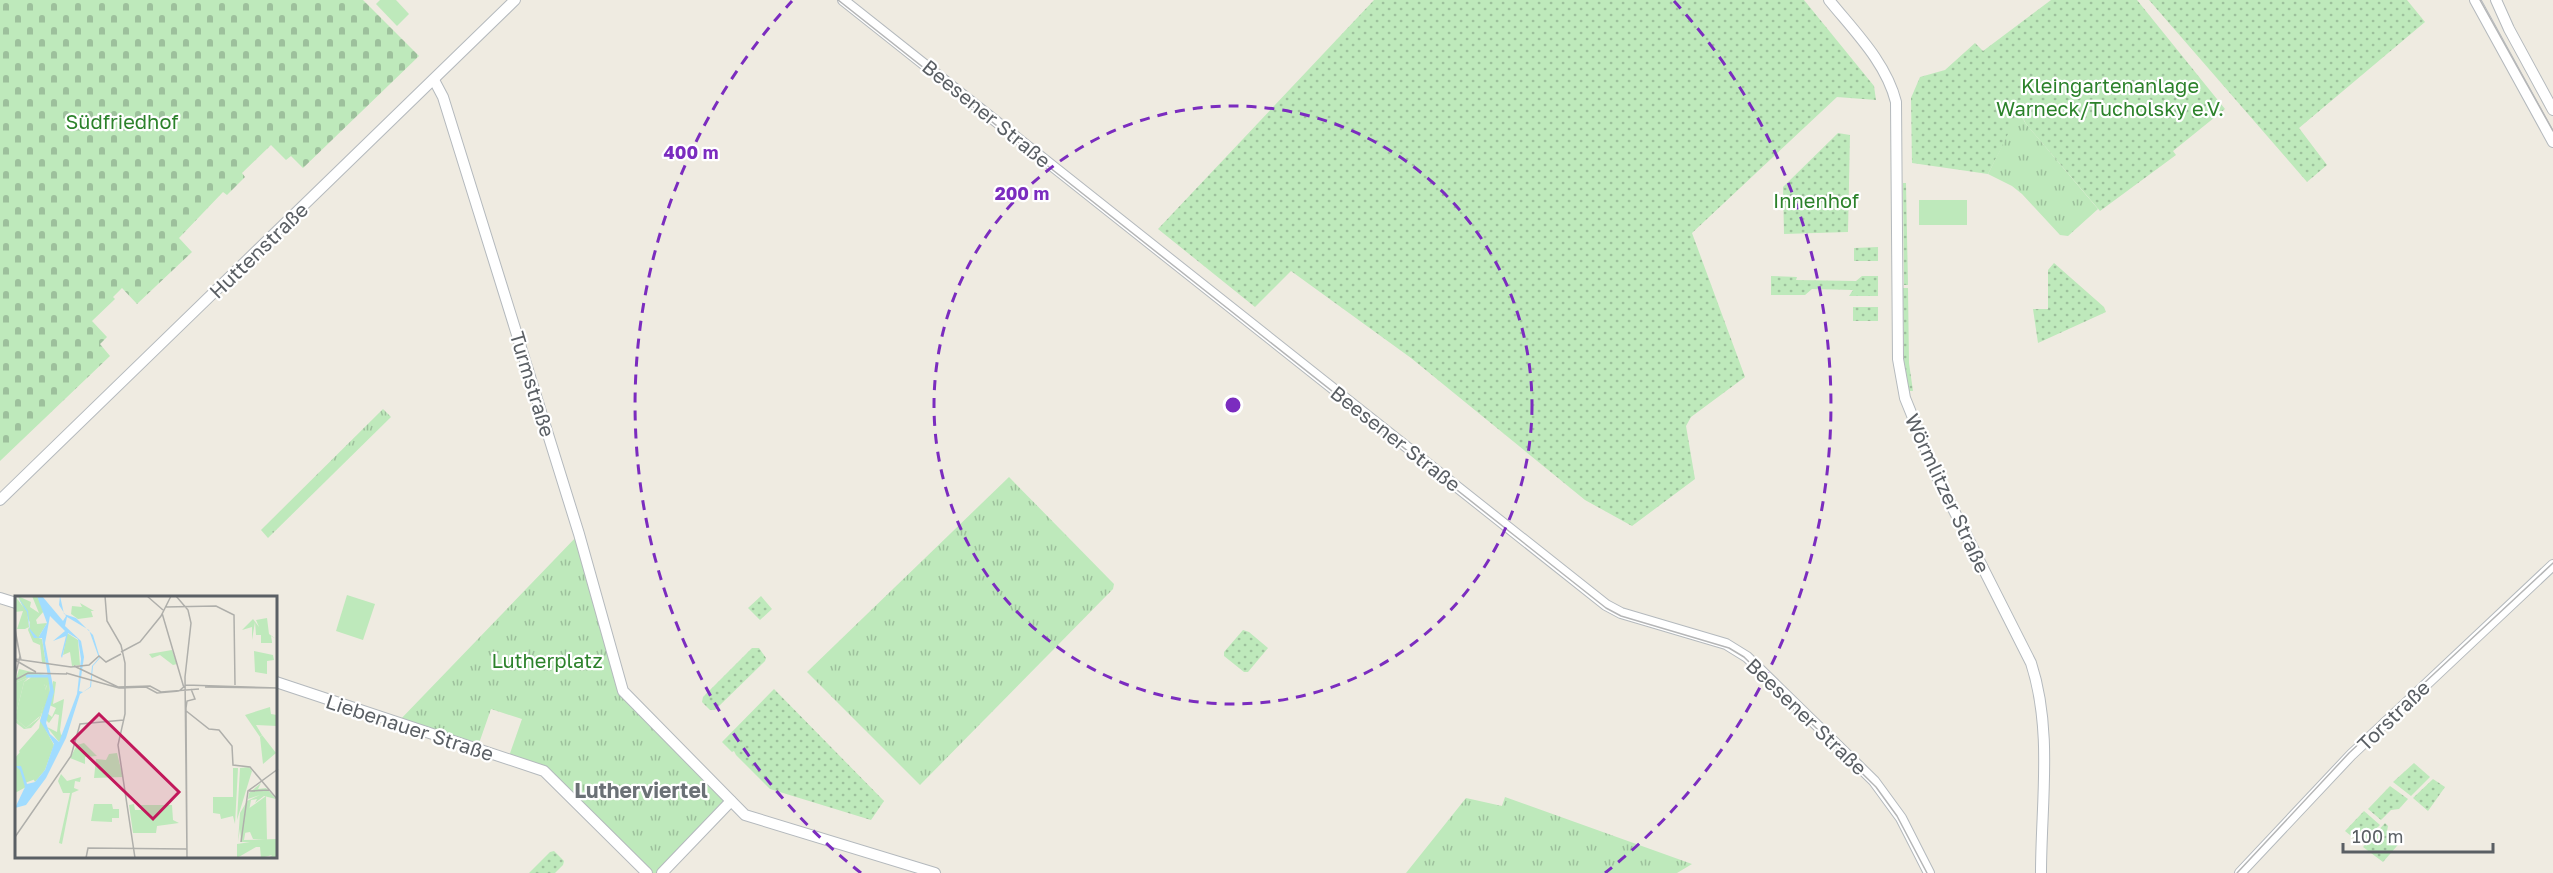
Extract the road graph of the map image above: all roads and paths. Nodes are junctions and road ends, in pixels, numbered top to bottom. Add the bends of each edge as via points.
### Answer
1 (515, 0) edge
2 (843, 0) edge
3 (1829, 0) edge
4 (2475, 0) edge
5 (2496, 0) edge
6 (434, 80) junction
7 (2553, 110) edge
8 (2553, 142) edge
9 (0, 500) edge
10 (2553, 565) edge
11 (0, 598) edge
12 (15, 603) edge
13 (278, 683) edge
14 (731, 801) junction
15 (647, 873) edge
16 (662, 873) edge
17 (935, 873) edge
18 (1929, 873) edge
19 (2041, 873) edge
20 (2240, 873) edge

1 - 6 street, Huttenstraße
2 - 18 street, Beesener Straße via 1606,606 1726,644 1747,657 1874,781 1901,818
3 - 19 street, Wörmlitzer Straße via 1876,60 1890,82 1896,102 1901,382 1937,477 2031,663 2041,699
4 - 8 street
5 - 7 street
6 - 9 street, Huttenstraße
6 - 14 street, Turmstraße via 443,97 536,391 623,691
10 - 20 street, Torstraße via 2351,755
11 - 12 street
13 - 15 street, Liebenauer Straße via 544,771
14 - 16 street
14 - 17 street via 746,815 762,822

